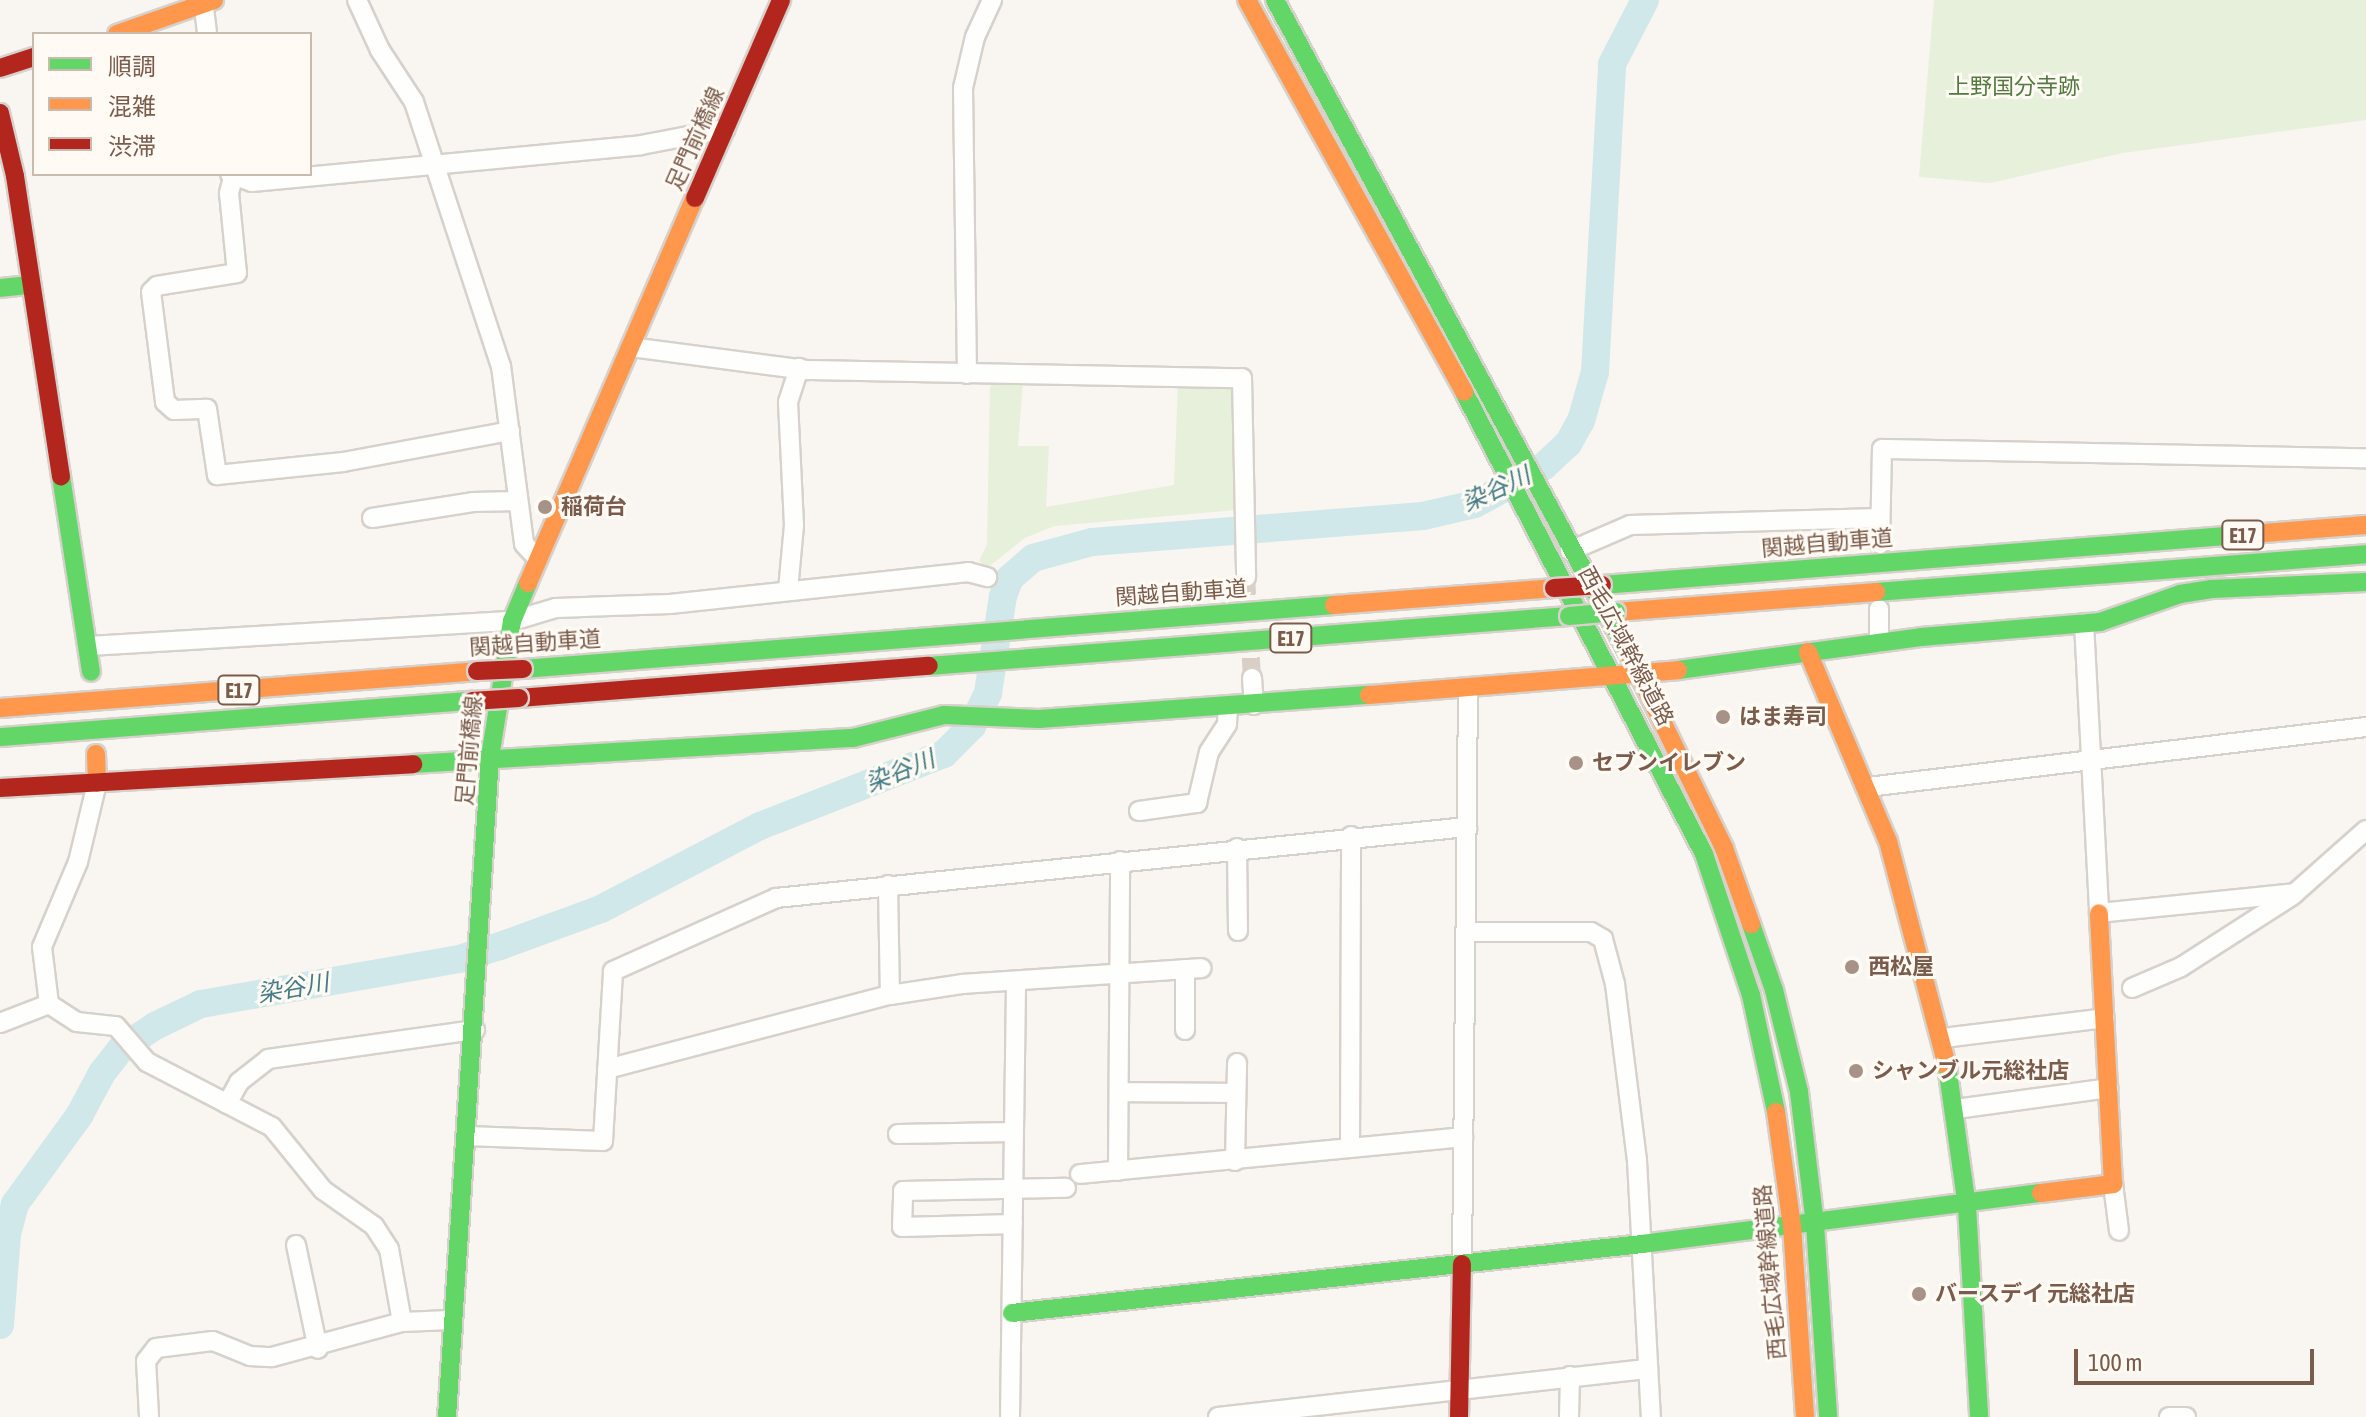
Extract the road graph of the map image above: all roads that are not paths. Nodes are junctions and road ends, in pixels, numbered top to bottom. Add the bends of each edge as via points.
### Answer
1 (357, 0) edge
2 (781, 0) edge
3 (992, 0) edge
4 (1247, 0) edge
5 (1275, 0) edge
6 (207, 2) edge
7 (123, 32) edge
8 (207, 32) edge
9 (32, 58) edge
10 (0, 68) edge
11 (0, 113) edge
12 (725, 129) junction
13 (435, 163) junction
14 (232, 176) edge
15 (310, 176) edge
16 (312, 176) edge
17 (30, 285) junction
18 (0, 288) edge
19 (631, 347) junction
20 (799, 368) junction
21 (967, 374) junction
22 (510, 431) junction
23 (2366, 458) edge
24 (1512, 459) junction
25 (518, 501) junction
26 (1534, 501) junction
27 (372, 518) dead end
28 (1879, 518) junction
29 (2366, 525) edge
30 (1880, 544) dead end
31 (1570, 551) junction
32 (2366, 554) edge
33 (537, 558) junction
34 (987, 577) dead end
35 (1246, 577) tunnel mouth
36 (2366, 582) edge
37 (788, 590) junction
38 (1879, 609) dead end
39 (512, 621) junction
40 (2084, 623) junction
41 (1879, 643) junction
42 (89, 646) junction
43 (1808, 652) junction
44 (91, 672) dead end
45 (1641, 675) junction
46 (1615, 676) junction
47 (1252, 678) tunnel mouth
48 (1468, 690) junction
49 (1254, 705) junction
50 (1228, 706) junction
51 (0, 708) edge
52 (2366, 727) edge
53 (0, 737) edge
54 (96, 754) dead end
55 (490, 757) junction
56 (2091, 763) junction
57 (97, 783) junction
58 (1868, 787) junction
59 (0, 788) edge
60 (1139, 811) dead end
61 (1467, 827) junction
62 (2366, 830) edge
63 (1351, 836) junction
64 (1237, 848) junction
65 (1120, 861) junction
66 (888, 885) junction
67 (2295, 893) junction
68 (2099, 913) junction
69 (1238, 931) dead end
70 (1465, 932) junction
71 (1120, 975) junction
72 (1016, 981) junction
73 (2132, 988) dead end
74 (890, 995) junction
75 (49, 1004) junction
76 (2105, 1018) junction
77 (0, 1023) edge
78 (475, 1030) junction
79 (1185, 1030) dead end
80 (1943, 1038) junction
81 (1237, 1063) dead end
82 (607, 1069) junction
83 (2109, 1088) junction
84 (1119, 1092) junction
85 (1236, 1093) junction
86 (227, 1104) junction
87 (1956, 1109) junction
88 (1013, 1132) junction
89 (898, 1134) dead end
90 (467, 1136) junction
91 (1463, 1137) junction
92 (1350, 1148) junction
93 (1235, 1161) junction
94 (1118, 1171) junction
95 (1080, 1174) dead end
96 (2113, 1184) junction
97 (1012, 1188) junction
98 (1066, 1188) dead end
99 (1967, 1206) junction
100 (1013, 1224) junction
101 (1815, 1224) junction
102 (1792, 1226) junction
103 (2119, 1231) dead end
104 (1642, 1244) junction
105 (296, 1245) dead end
106 (1462, 1264) junction
107 (1012, 1313) junction
108 (450, 1320) junction
109 (402, 1322) junction
110 (318, 1349) junction
111 (1648, 1369) junction
112 (1570, 1376) junction
113 (1460, 1389) junction
114 (149, 1416) edge
115 (1228, 1416) edge
116 (447, 1417) edge
117 (1010, 1417) edge
118 (1459, 1417) edge
119 (1569, 1417) edge
120 (1651, 1417) edge
121 (1805, 1417) edge
122 (1828, 1417) edge
123 (1979, 1417) edge
124 (2169, 1417) edge
125 (2186, 1417) edge

1 - 13 street via 380,50 414,102
2 - 12 main road, 足門前橋線
3 - 21 street via 975,37 963,88
4 - 24 main road, 西毛広域幹線道路
5 - 24 main road, 西毛広域幹線道路
6 - 7 main road
6 - 8 street
9 - 10 main road
11 - 17 main road
12 - 13 street via 641,145
12 - 19 main road, 足門前橋線
13 - 16 street
13 - 22 street via 504,375
14 - 15 street via 252,182
14 - 22 street via 237,273 157,286 151,292 165,402 174,410 207,409 217,475 343,462
17 - 18 main road
17 - 42 main road
19 - 20 street
19 - 33 main road, 足門前橋線
20 - 21 street
20 - 37 street via 788,402 794,525
21 - 35 street via 1242,378
22 - 25 street
23 - 28 street via 1882,449
24 - 26 main road, 西毛広域幹線道路
25 - 27 street via 473,502
25 - 33 street via 524,544
26 - 31 main road, 西毛広域幹線道路
26 - 46 main road, 西毛広域幹線道路
28 - 30 street
28 - 31 street via 1630,525
29 - 51 main road, 関越自動車道 / E17, bridge
31 - 45 main road, 西毛広域幹線道路
32 - 53 main road, E17, bridge
33 - 39 main road, 足門前橋線
34 - 37 street via 968,572
36 - 40 main road via 2212,589
37 - 39 street via 670,604 556,608
38 - 41 street
39 - 42 street
39 - 55 main road, 足門前橋線
40 - 41 main road
40 - 56 street
41 - 43 main road
42 - 44 main road
43 - 45 main road
43 - 58 main road
45 - 46 main road
45 - 101 main road, 西毛広域幹線道路 via 1724,848 1774,990 1799,1092
46 - 48 main road
46 - 102 main road, 西毛広域幹線道路 via 1698,841 1728,919 1766,1059
47 - 49 street
48 - 49 main road
48 - 61 street
49 - 50 main road
50 - 55 main road via 1000,717 953,714 853,738
50 - 60 street via 1227,724 1209,752 1197,803
52 - 56 street
54 - 57 main road
55 - 57 main road
55 - 78 main road, 足門前橋線
56 - 58 street
56 - 68 street
57 - 59 main road
57 - 75 street via 78,862 42,947
58 - 80 main road via 1906,893
61 - 63 street
61 - 70 street
62 - 67 street
63 - 64 street
63 - 92 street
64 - 65 street
64 - 69 street
65 - 66 street
65 - 71 street
66 - 74 street
66 - 82 street via 776,898 613,971
67 - 68 street
67 - 73 street via 2181,967
68 - 76 main road
70 - 91 street
70 - 104 street via 1591,932 1603,939 1615,984 1631,1105
71 - 72 street
71 - 79 street via 1193,969
71 - 84 street
72 - 74 street
72 - 88 street
74 - 82 street
75 - 77 street
75 - 86 street via 77,1022 122,1031 147,1062
76 - 80 street
76 - 83 main road
78 - 86 street via 268,1059 239,1082
78 - 90 main road, 足門前橋線
80 - 87 main road
81 - 85 street
82 - 90 street via 603,1141
83 - 87 street
83 - 96 main road
84 - 85 street
84 - 94 street
85 - 93 street
86 - 109 street via 272,1127 323,1190 374,1226 389,1249
87 - 99 main road
88 - 89 street
88 - 97 street
90 - 108 main road, 足門前橋線
91 - 92 street
91 - 106 street
92 - 93 street
93 - 94 street
94 - 95 street
96 - 99 main road
96 - 103 street
97 - 98 street
97 - 100 street
97 - 100 street via 903,1191 902,1227
99 - 101 main road
99 - 123 main road
100 - 107 street
101 - 102 main road
101 - 122 main road, 西毛広域幹線道路
102 - 104 main road
102 - 121 main road, 西毛広域幹線道路
104 - 106 main road
104 - 111 street
105 - 110 street
106 - 107 main road
106 - 113 main road
107 - 117 street
108 - 109 street
108 - 116 main road, 足門前橋線
109 - 110 street
110 - 114 street via 262,1358 213,1341 156,1348 146,1361
111 - 112 street
111 - 120 street
112 - 113 street
112 - 119 street
113 - 115 street
113 - 118 main road
124 - 125 street

